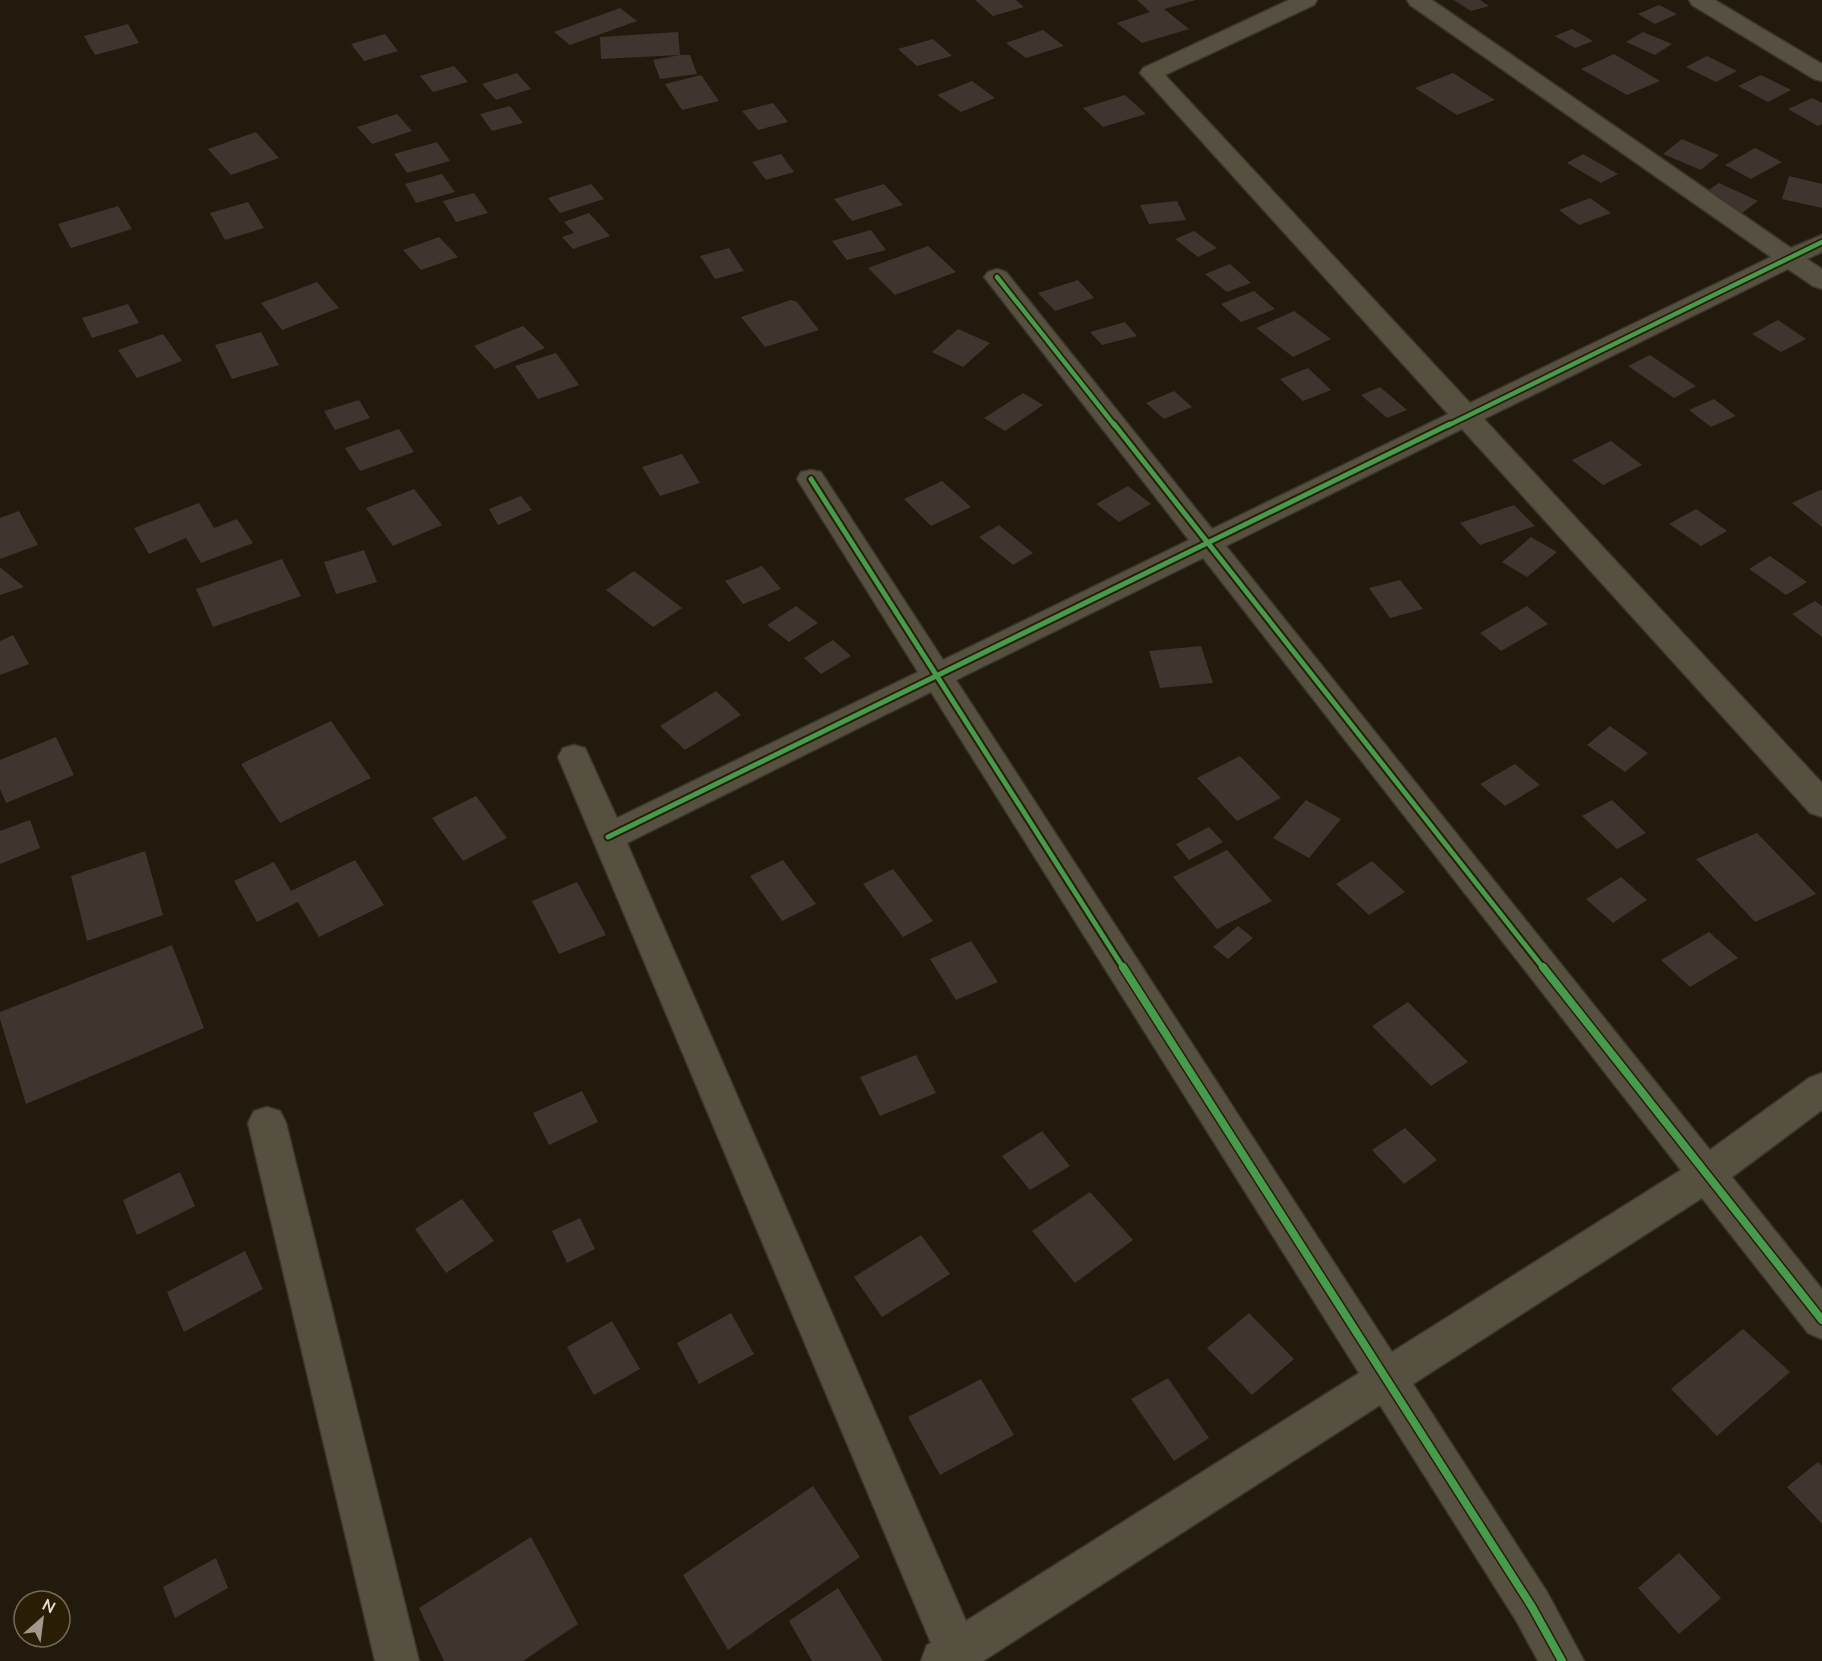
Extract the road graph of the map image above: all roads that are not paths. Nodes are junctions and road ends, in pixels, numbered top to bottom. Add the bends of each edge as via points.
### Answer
1 (1306, 0) edge
2 (1418, 0) edge
3 (1700, 0) edge
4 (1822, 74) edge
5 (1822, 242) edge
6 (1790, 258) junction
7 (997, 277) dead end
8 (1822, 280) edge
9 (1466, 417) junction
10 (811, 479) dead end
11 (1207, 543) junction
12 (937, 675) junction
13 (574, 757) dead end
14 (1822, 804) edge
15 (608, 837) junction
16 (1822, 1089) edge
17 (267, 1123) dead end
18 (1707, 1174) junction
19 (1822, 1320) edge
20 (1385, 1379) junction
21 (953, 1657) edge
22 (397, 1661) edge
23 (1562, 1661) edge

1 - 9 street via 1151,73
2 - 6 street
3 - 4 street
5 - 6 street
6 - 8 street
6 - 9 street
7 - 11 street
9 - 11 street
9 - 14 street
10 - 12 street
11 - 12 street
11 - 18 street
12 - 15 street
12 - 20 street
13 - 15 street
15 - 21 street
16 - 18 street
17 - 22 street
18 - 19 street
18 - 20 street
20 - 21 street
20 - 23 street via 1532,1607

